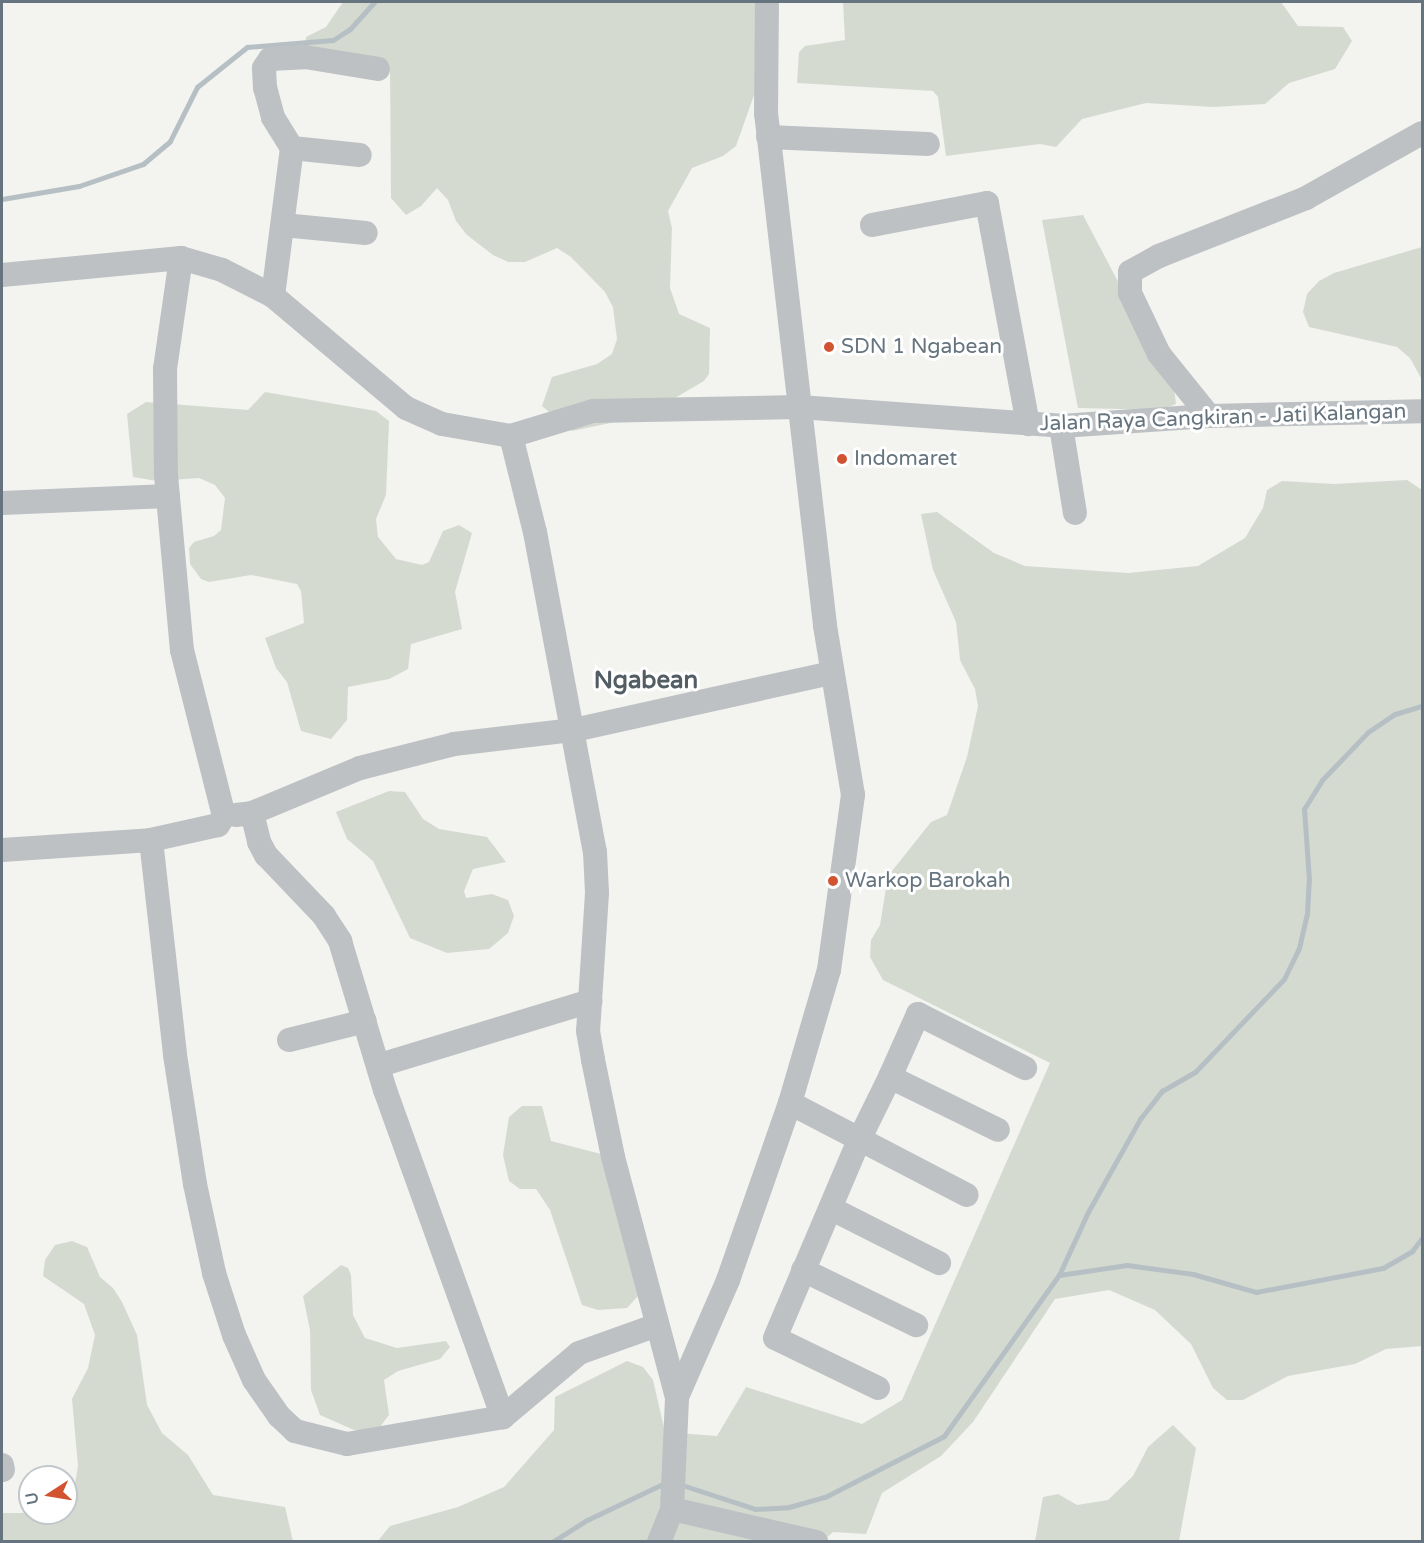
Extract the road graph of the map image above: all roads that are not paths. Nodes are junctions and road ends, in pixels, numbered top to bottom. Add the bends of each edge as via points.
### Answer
1 (767, 2) edge
2 (378, 69) dead end
3 (1422, 132) edge
4 (768, 137) junction
5 (928, 144) dead end
6 (292, 148) junction
7 (360, 155) dead end
8 (284, 225) junction
9 (872, 225) dead end
10 (366, 233) dead end
11 (181, 258) junction
12 (2, 275) edge
13 (273, 296) junction
14 (799, 407) junction
15 (1422, 411) edge
16 (1209, 416) junction
17 (1028, 424) junction
18 (1061, 426) junction
19 (511, 436) junction
20 (168, 496) junction
21 (2, 503) edge
22 (1076, 513) dead end
23 (832, 673) junction
24 (574, 730) junction
25 (252, 813) junction
26 (224, 816) junction
27 (151, 840) junction
28 (2, 850) edge
29 (590, 1001) junction
30 (365, 1021) junction
31 (289, 1040) dead end
32 (380, 1065) junction
33 (1025, 1068) dead end
34 (890, 1077) junction
35 (790, 1102) junction
36 (998, 1130) dead end
37 (859, 1140) junction
38 (967, 1195) dead end
39 (831, 1209) junction
40 (939, 1263) dead end
41 (803, 1270) junction
42 (916, 1324) dead end
43 (657, 1325) junction
44 (878, 1388) dead end
45 (677, 1397) junction
46 (503, 1417) junction
47 (673, 1501) junction
48 (659, 1542) edge
49 (816, 1542) edge

1 - 4 street
2 - 6 street via 304,57 270,58 264,68 265,88 273,117
3 - 16 street via 1306,198 1159,256 1130,272 1130,293 1159,354
4 - 5 street
4 - 14 street
6 - 7 street
6 - 8 street
8 - 10 street
8 - 13 street
9 - 17 street via 987,203
11 - 12 street, Jalan Raya Cangkiran - Jati Kalangan
11 - 13 street, Jalan Raya Cangkiran - Jati Kalangan via 222,270
11 - 20 street via 165,369
13 - 19 street, Jalan Raya Cangkiran - Jati Kalangan via 406,408 442,424
14 - 17 street, Jalan Raya Cangkiran - Jati Kalangan
14 - 19 street, Jalan Raya Cangkiran - Jati Kalangan via 593,411
14 - 23 street
15 - 16 street, Jalan Raya Cangkiran - Jati Kalangan
16 - 18 street, Jalan Raya Cangkiran - Jati Kalangan
17 - 18 street, Jalan Raya Cangkiran - Jati Kalangan
18 - 22 street
19 - 24 street via 535,532
20 - 21 street
20 - 26 street via 182,650
23 - 24 street
23 - 35 street via 853,795 829,970
24 - 25 street via 454,744 360,768
24 - 29 street via 596,862
25 - 26 street
25 - 30 street via 266,855 336,932
26 - 27 street via 218,825
27 - 28 street
27 - 46 street via 175,1054 195,1184 214,1273 254,1380 295,1431 347,1444
29 - 32 street
29 - 43 street via 588,1031 593,1060
30 - 31 street
30 - 32 street
32 - 46 street via 385,1090
33 - 34 street via 918,1014
34 - 36 street
34 - 37 street
35 - 37 street
35 - 45 street via 728,1280
37 - 38 street
37 - 39 street
39 - 40 street
39 - 41 street
41 - 42 street
41 - 44 street via 775,1338
43 - 45 street
43 - 46 street via 579,1353
45 - 47 street
47 - 48 street
47 - 49 street

